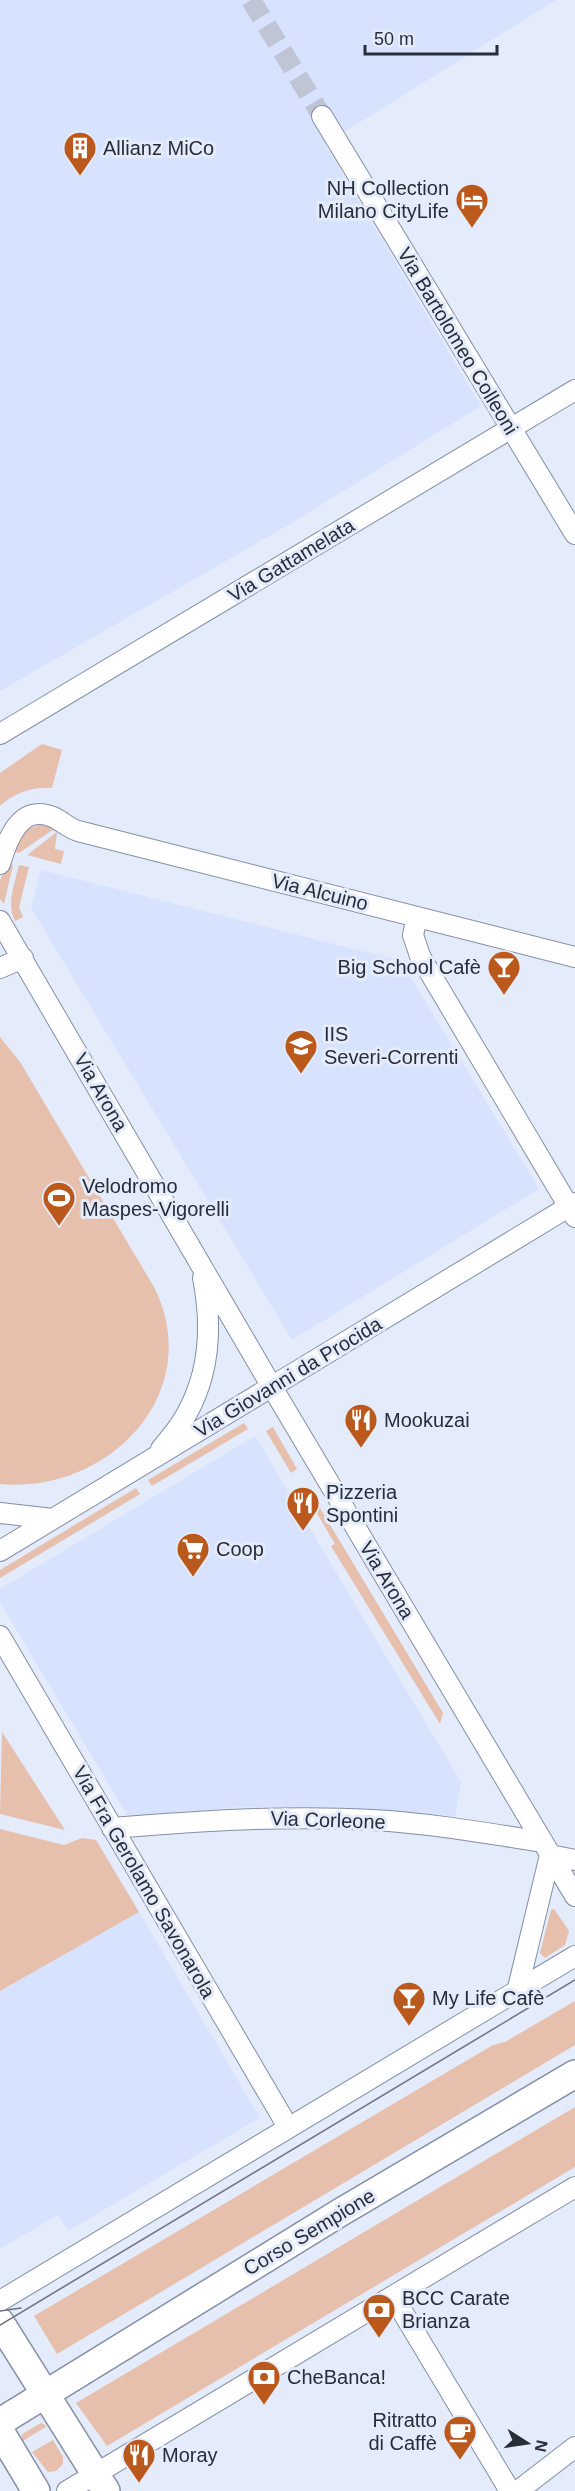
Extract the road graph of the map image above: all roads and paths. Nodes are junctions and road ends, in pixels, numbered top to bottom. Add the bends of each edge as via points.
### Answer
1 (322, 117) tunnel mouth
2 (575, 390) edge
3 (511, 429) junction
4 (575, 534) edge
5 (4, 732) edge
6 (0, 864) edge
7 (417, 917) junction
8 (0, 921) edge
9 (575, 957) edge
10 (23, 958) junction
11 (0, 968) edge
12 (573, 1209) edge
13 (200, 1263) junction
14 (272, 1387) junction
15 (156, 1456) junction
16 (0, 1513) edge
17 (52, 1520) junction
18 (0, 1551) edge
19 (0, 1636) edge
20 (112, 1828) junction
21 (547, 1848) junction
22 (575, 1860) edge
23 (575, 1896) edge
24 (575, 1956) edge
25 (518, 1988) junction
26 (575, 2074) edge
27 (288, 2127) junction
28 (575, 2187) edge
29 (393, 2296) junction
30 (0, 2301) edge
31 (0, 2322) edge
32 (46, 2394) junction
33 (0, 2422) edge
34 (0, 2431) edge
35 (575, 2447) edge
36 (101, 2482) edge
37 (36, 2491) edge
38 (67, 2491) edge
39 (510, 2491) edge
40 (518, 2491) edge

1 - 3 street, Via Bartolomeo Colleoni
2 - 3 street, Via Gattamelata
3 - 4 street, Via Bartolomeo Colleoni
3 - 5 street, Via Gattamelata
6 - 7 street, Via Alcuino via 11,831 20,822 43,815 78,831
7 - 9 street, Via Alcuino
7 - 12 street via 413,935 420,956
8 - 10 street, Via Arona
10 - 11 street
10 - 13 street, Via Arona
12 - 14 street, Via Giovanni da Procida
13 - 14 street, Via Arona
13 - 15 street, Via Arona via 209,1310 208,1345 201,1376 187,1415
14 - 15 street, Via Giovanni da Procida
14 - 21 street, Via Arona
15 - 17 street, Via Giovanni da Procida
16 - 17 street
17 - 18 street, Via Giovanni da Procida
19 - 20 street, Via Fra Gerolamo Savonarola
20 - 21 street, Via Corleone via 235,1818 372,1820 477,1831
20 - 27 street, Via Fra Gerolamo Savonarola
21 - 22 street
21 - 23 street, Via Arona
21 - 25 street
24 - 25 street
25 - 27 street
26 - 32 main road, Corso Sempione via 341,2212
27 - 30 street
28 - 29 street
29 - 36 street
29 - 39 street
31 - 32 main road
32 - 33 main road, Corso Sempione
32 - 36 main road
34 - 37 main road
35 - 40 street
36 - 38 street

